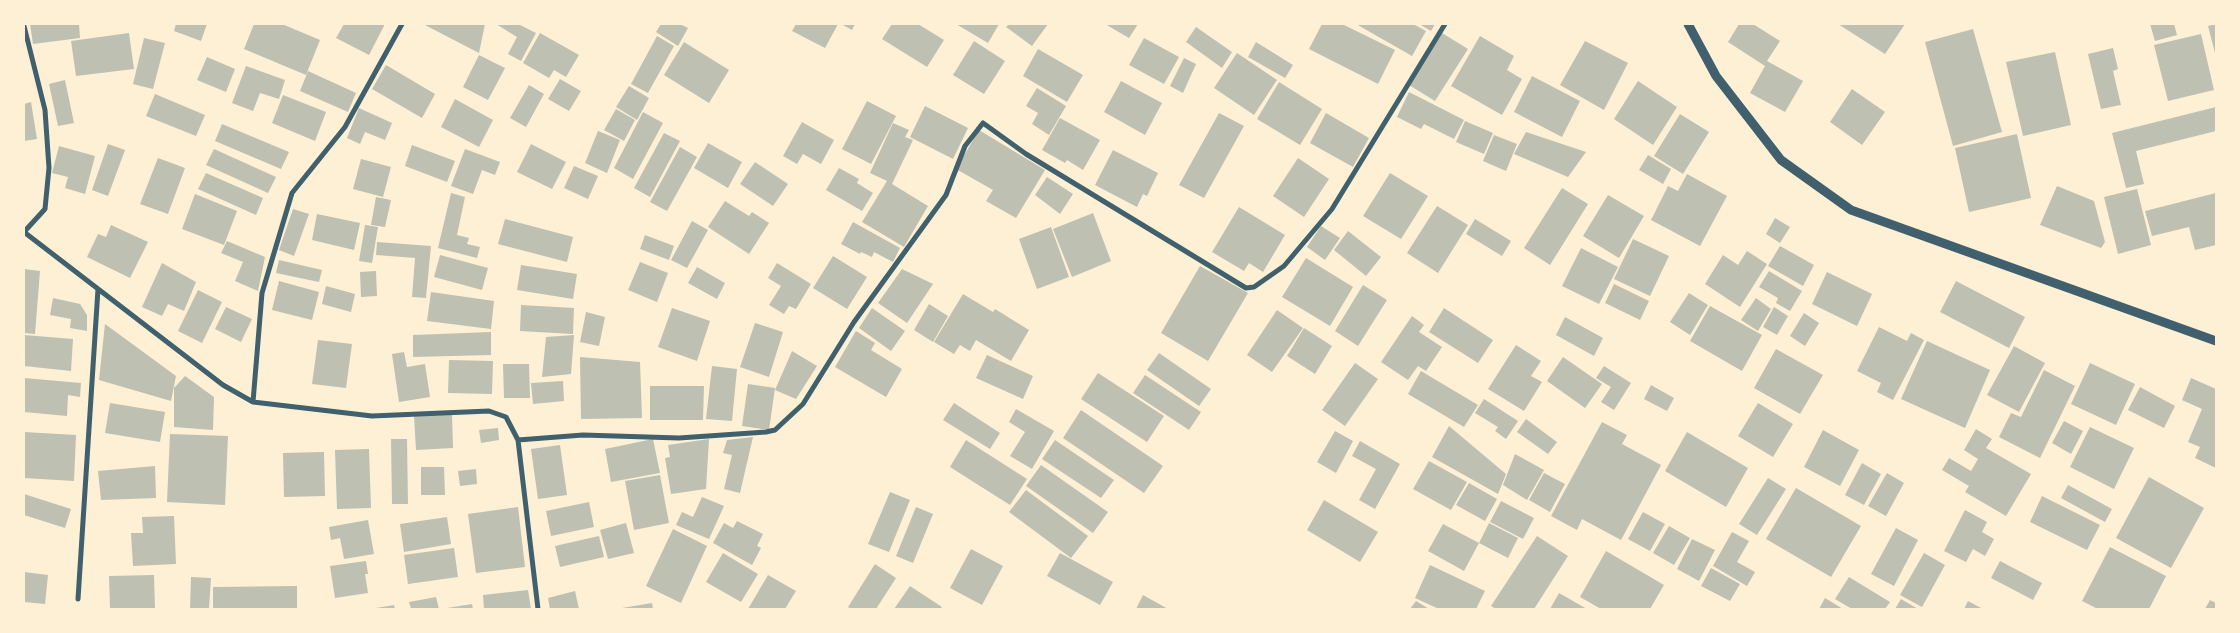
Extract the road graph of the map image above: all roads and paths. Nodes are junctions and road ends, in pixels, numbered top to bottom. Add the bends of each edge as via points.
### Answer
1 (402, 24) edge
2 (1445, 24) edge
3 (1688, 24) edge
4 (24, 26) edge
5 (24, 232) edge
6 (98, 289) junction
7 (2216, 341) edge
8 (253, 402) junction
9 (518, 440) junction
10 (78, 599) dead end
11 (538, 609) edge

1 - 8 street via 346,127 292,193 262,293
2 - 9 street via 1332,209 1284,266 1254,287 1246,288 1026,154 983,123 965,146 946,195 854,322 803,404 775,430 679,438 583,435
3 - 7 street via 1716,76 1781,160 1851,210
4 - 5 street via 45,110 49,168 45,209
5 - 6 street
6 - 8 street via 223,385
6 - 10 street
8 - 9 street via 372,416 489,410 506,417
9 - 11 street

